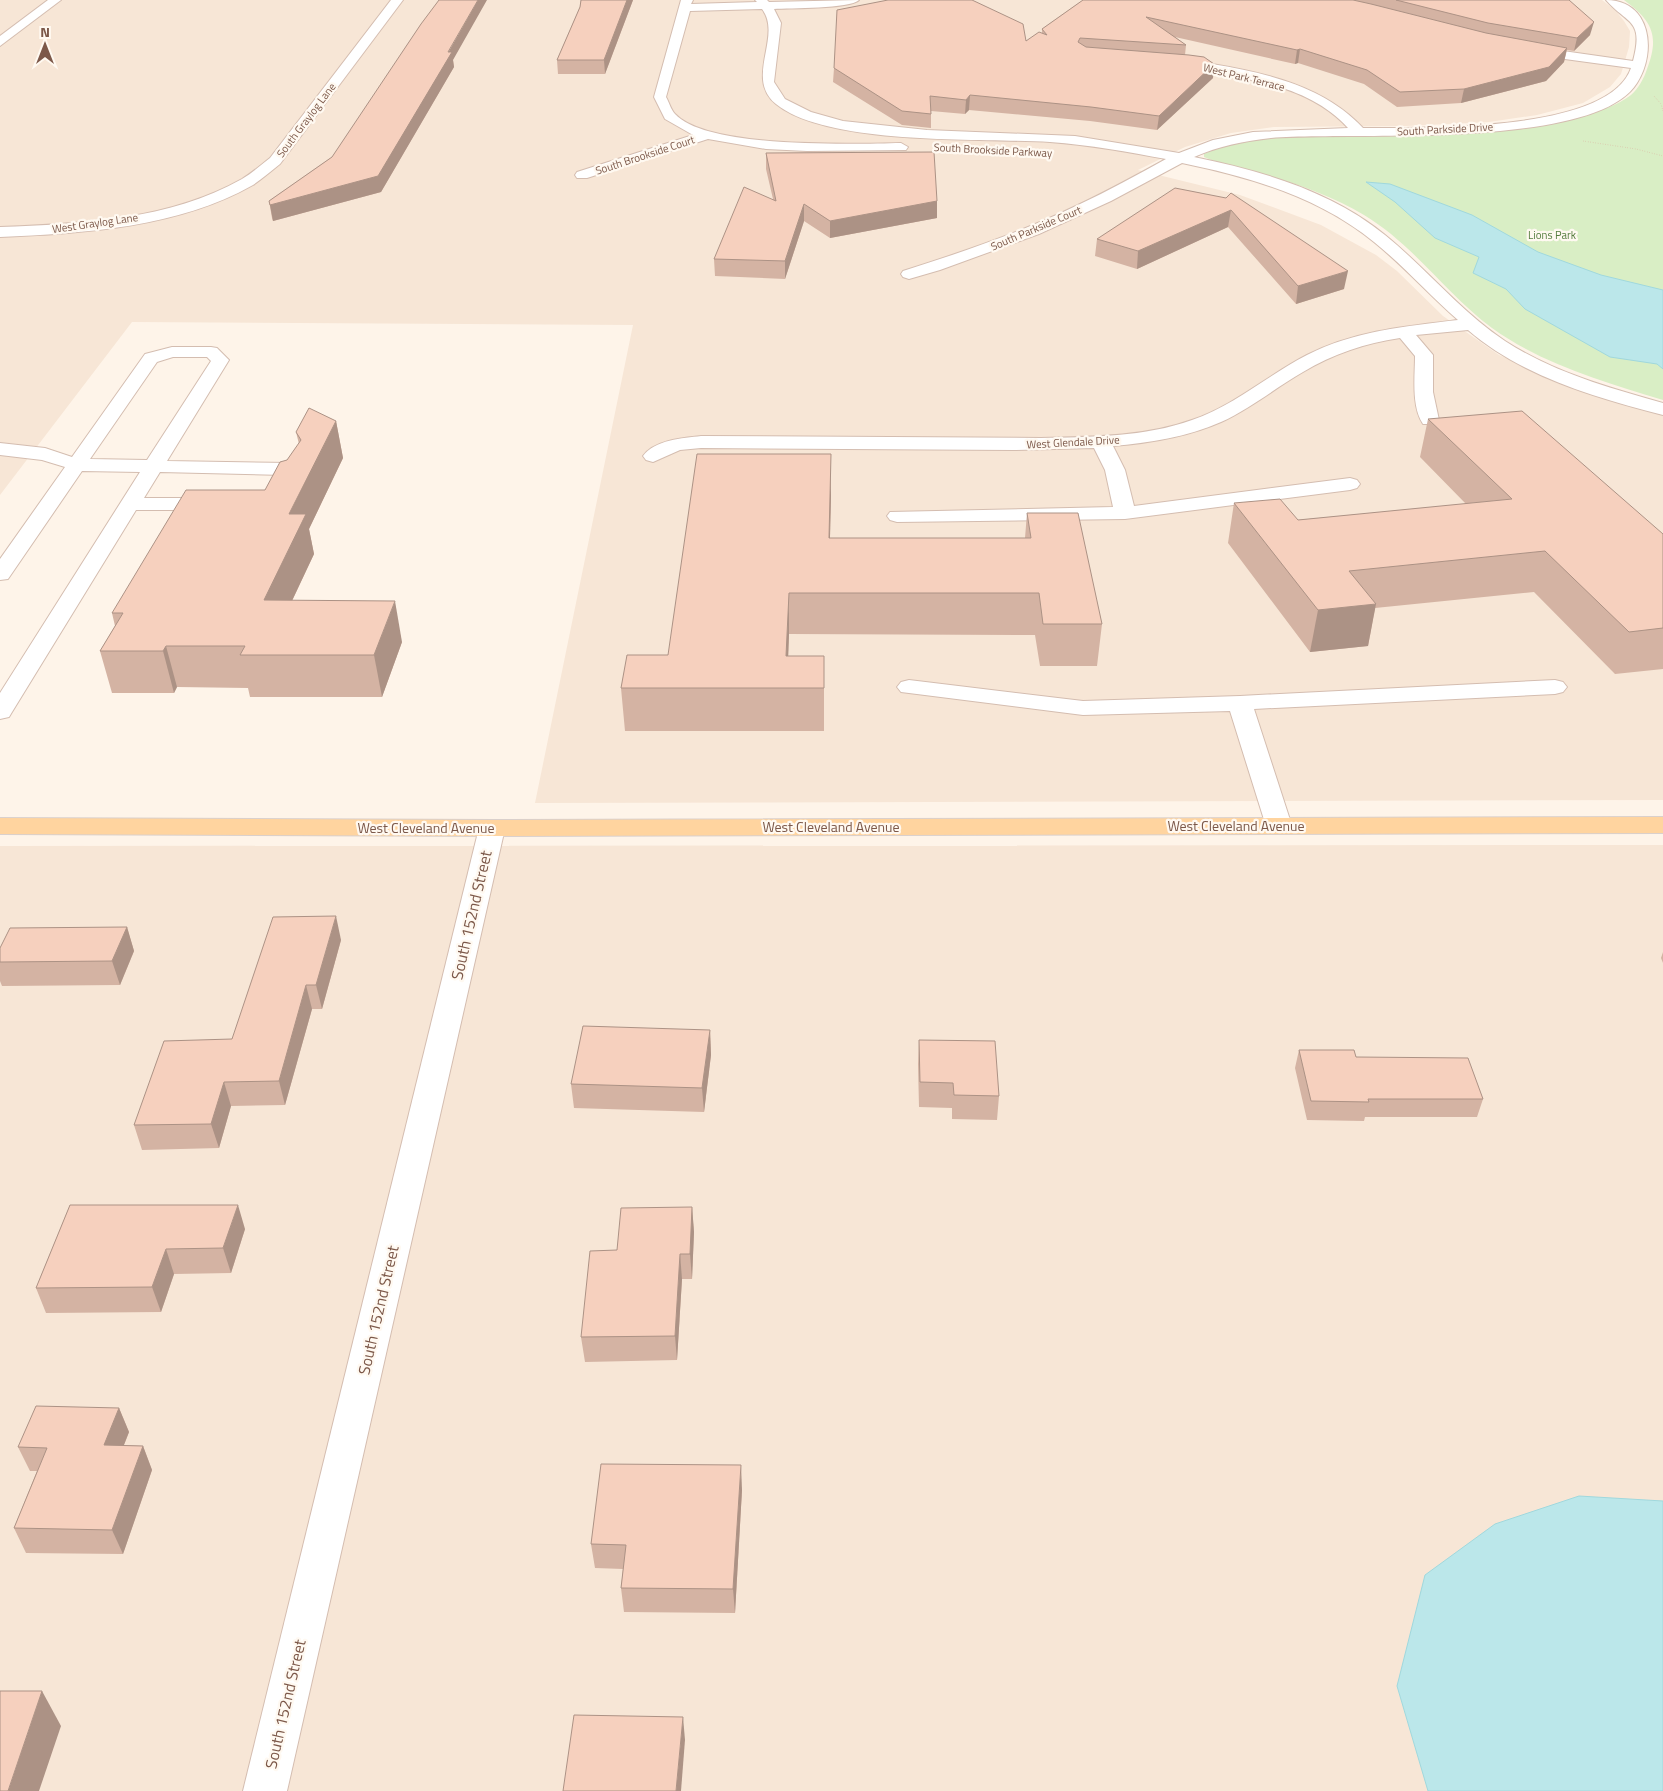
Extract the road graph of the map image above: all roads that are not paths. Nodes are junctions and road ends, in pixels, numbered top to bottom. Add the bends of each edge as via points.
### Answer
1 (54, 0) edge
2 (397, 0) edge
3 (853, 0) edge
4 (1612, 0) edge
5 (764, 3) edge
6 (686, 4) edge
7 (0, 42) edge
8 (1518, 48) edge
9 (1169, 61) edge
10 (1638, 64) junction
11 (1358, 132) junction
12 (707, 135) junction
13 (1051, 152) dead end
14 (1179, 158) junction
15 (1133, 165) dead end
16 (1158, 170) junction
17 (582, 175) dead end
18 (1176, 175) dead end
19 (189, 206) joint
20 (1340, 229) dead end
21 (0, 232) edge
22 (909, 274) dead end
23 (1422, 278) junction
24 (1472, 324) junction
25 (1404, 332) junction
26 (1663, 409) edge
27 (1430, 420) edge
28 (1101, 442) junction
29 (0, 449) edge
30 (653, 456) dead end
31 (76, 465) junction
32 (152, 467) junction
33 (1350, 484) dead end
34 (270, 499) edge
35 (129, 504) junction
36 (234, 504) edge
37 (1125, 513) junction
38 (897, 516) dead end
39 (0, 574) edge
40 (909, 687) dead end
41 (1555, 687) dead end
42 (1240, 703) junction
43 (0, 712) edge
44 (1663, 825) edge
45 (0, 826) edge
46 (1279, 826) junction
47 (492, 828) junction
48 (264, 1791) edge

1 - 7 street
2 - 19 street, South Graylog Lane via 269,167 249,182
3 - 5 street
4 - 10 street, South Parkside Drive via 1640,25 1644,40
5 - 6 street
5 - 14 street, South Brookside Parkway via 775,22 768,82 770,91 795,110 842,125 880,130 1070,140
6 - 12 street, South Brookside Parkway via 660,103 671,119
8 - 10 street
9 - 11 street, West Park Terrace via 1233,72 1305,92 1346,116
10 - 11 street, South Parkside Drive via 1630,85 1612,99 1568,115 1481,128
11 - 14 street, South Parkside Drive via 1255,135
12 - 13 street, South Brookside Parkway via 742,143 797,148 944,147
12 - 17 street, South Brookside Court
14 - 16 street, South Parkside Drive
14 - 23 street, South Brookside Parkway via 1270,182 1331,206 1367,228
15 - 16 street
16 - 18 street
16 - 22 street, South Parkside Court via 1106,198 1031,231
19 - 21 street, West Graylog Lane via 100,225
20 - 23 street, South Brookside Parkway
23 - 24 street, South Brookside Parkway
24 - 25 street, West Glendale Drive
24 - 26 street, South Brookside Parkway via 1512,352 1552,372
25 - 27 street via 1424,355 1424,392
25 - 28 street, West Glendale Drive via 1348,345 1315,357 1232,410 1196,425
28 - 30 street, West Glendale Drive via 701,442 676,445
28 - 37 street via 1115,470
29 - 31 street via 45,454
31 - 32 street
31 - 32 street via 151,358 172,352 211,352 220,360
31 - 39 street
32 - 34 street via 290,469 297,477 286,494
32 - 35 street
33 - 37 street
35 - 36 street
35 - 43 street
37 - 38 street
40 - 42 street via 1083,708
41 - 42 street
42 - 46 street
44 - 46 main road, West Cleveland Avenue
45 - 47 main road, West Cleveland Avenue
46 - 47 main road, West Cleveland Avenue
47 - 48 street, South 152nd Street

